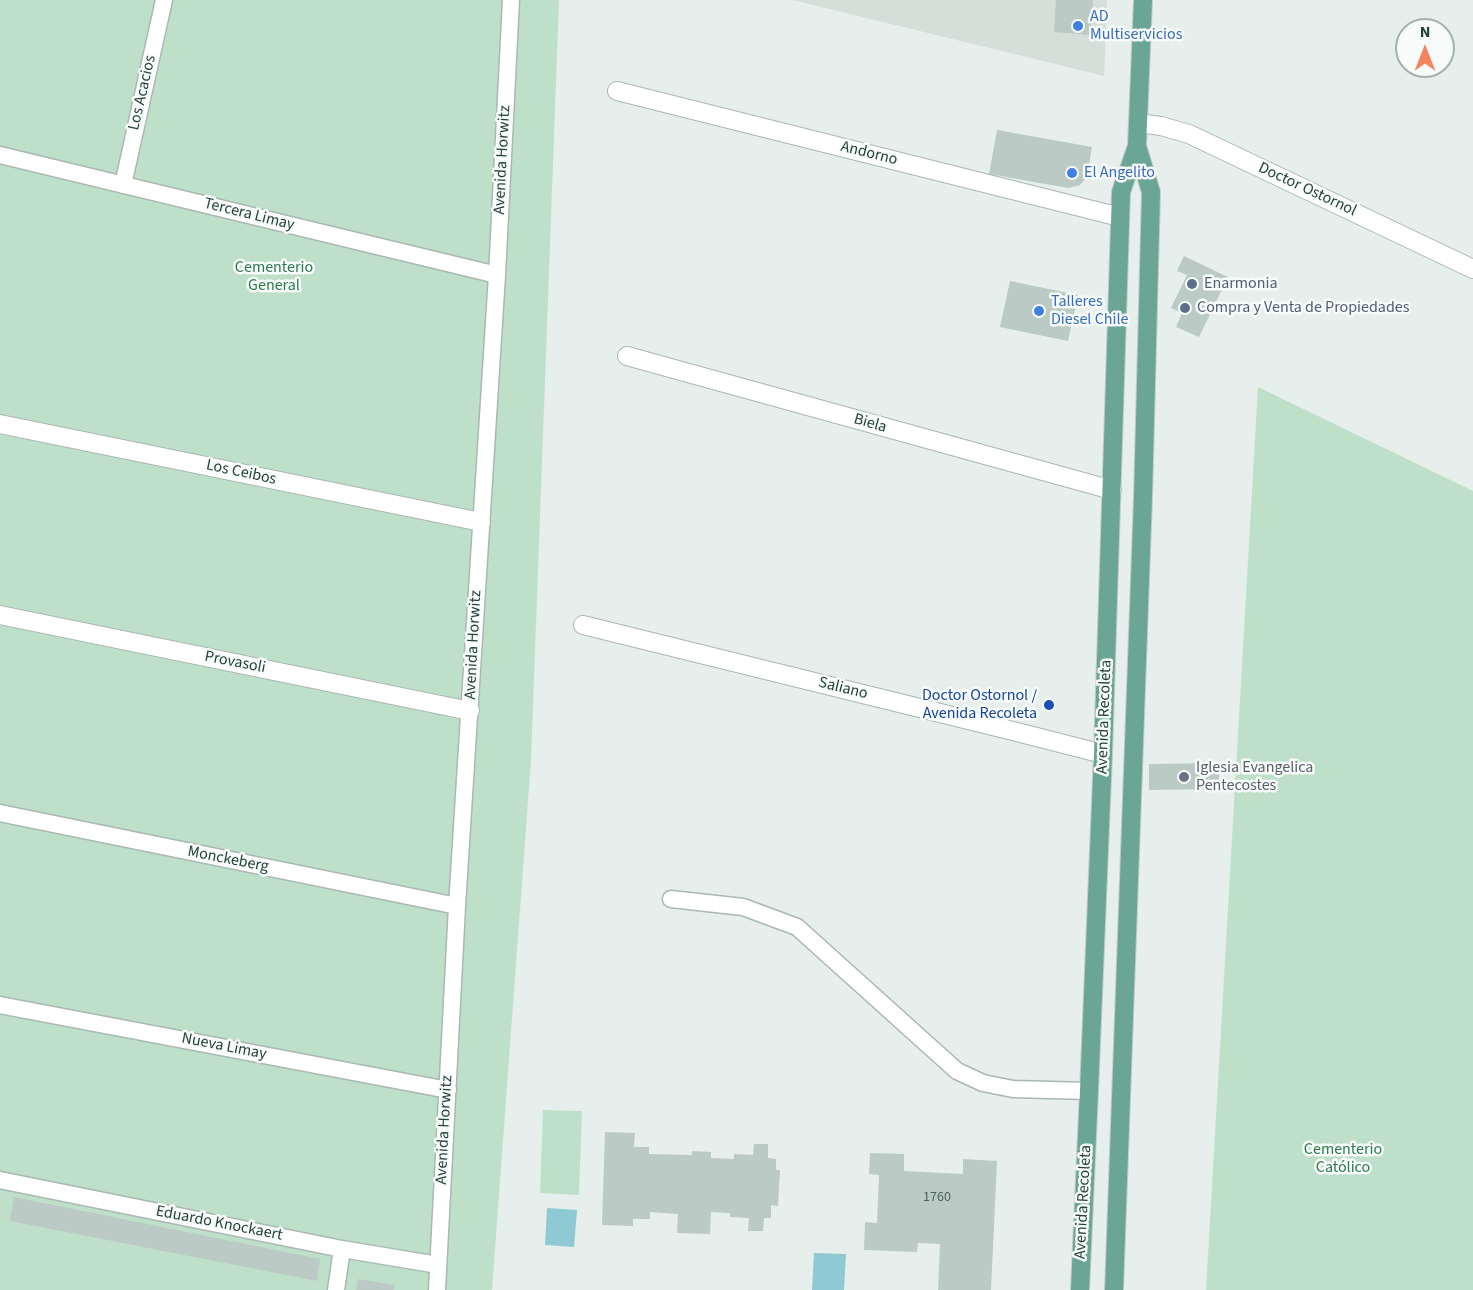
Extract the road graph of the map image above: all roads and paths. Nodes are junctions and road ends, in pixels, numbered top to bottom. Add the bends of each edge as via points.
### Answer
1 (164, 0) edge
2 (512, 0) edge
3 (1143, 0) edge
4 (617, 91) dead end
5 (1138, 123) junction
6 (1137, 146) junction
7 (0, 155) edge
8 (123, 185) junction
9 (1120, 217) junction
10 (1473, 269) edge
11 (497, 275) junction
12 (627, 356) dead end
13 (0, 424) edge
14 (1112, 490) junction
15 (481, 522) junction
16 (0, 615) edge
17 (583, 625) dead end
18 (470, 711) junction
19 (1103, 754) junction
20 (0, 813) edge
21 (671, 899) dead end
22 (456, 906) junction
23 (0, 1005) edge
24 (448, 1090) junction
25 (1089, 1091) junction
26 (0, 1180) edge
27 (342, 1249) junction
28 (438, 1265) junction
29 (336, 1290) edge
30 (437, 1290) edge
31 (1080, 1290) edge
32 (1114, 1290) edge

1 - 8 lane, Los Acacios
2 - 11 lane, Avenida Horwitz
3 - 5 main road, Avenida Recoleta
4 - 9 street, Andorno
5 - 6 main road, Avenida Recoleta
5 - 10 street, Doctor Ostornol via 1189,134
6 - 9 main road, Avenida Recoleta via 1121,192
6 - 32 main road, Avenida Recoleta via 1152,192
7 - 8 lane, Tercera Limay
8 - 11 lane, Tercera Limay
9 - 14 main road, Avenida Recoleta
11 - 15 lane, Avenida Horwitz
12 - 14 street, Biela
13 - 15 street, Los Ceibos
14 - 19 main road, Avenida Recoleta
15 - 18 lane, Avenida Horwitz
16 - 18 street, Provasoli
17 - 19 street, Saliano
18 - 22 lane, Avenida Horwitz
19 - 25 main road, Avenida Recoleta
20 - 22 lane, Monckeberg
21 - 25 lane via 743,907 797,927 957,1071 983,1083 1013,1089
22 - 24 lane, Avenida Horwitz
23 - 24 lane, Nueva Limay
24 - 28 lane, Avenida Horwitz
25 - 31 main road, Avenida Recoleta
26 - 27 lane, Eduardo Knockaert
27 - 28 lane, Eduardo Knockaert
27 - 29 lane
28 - 30 lane, Avenida Horwitz

